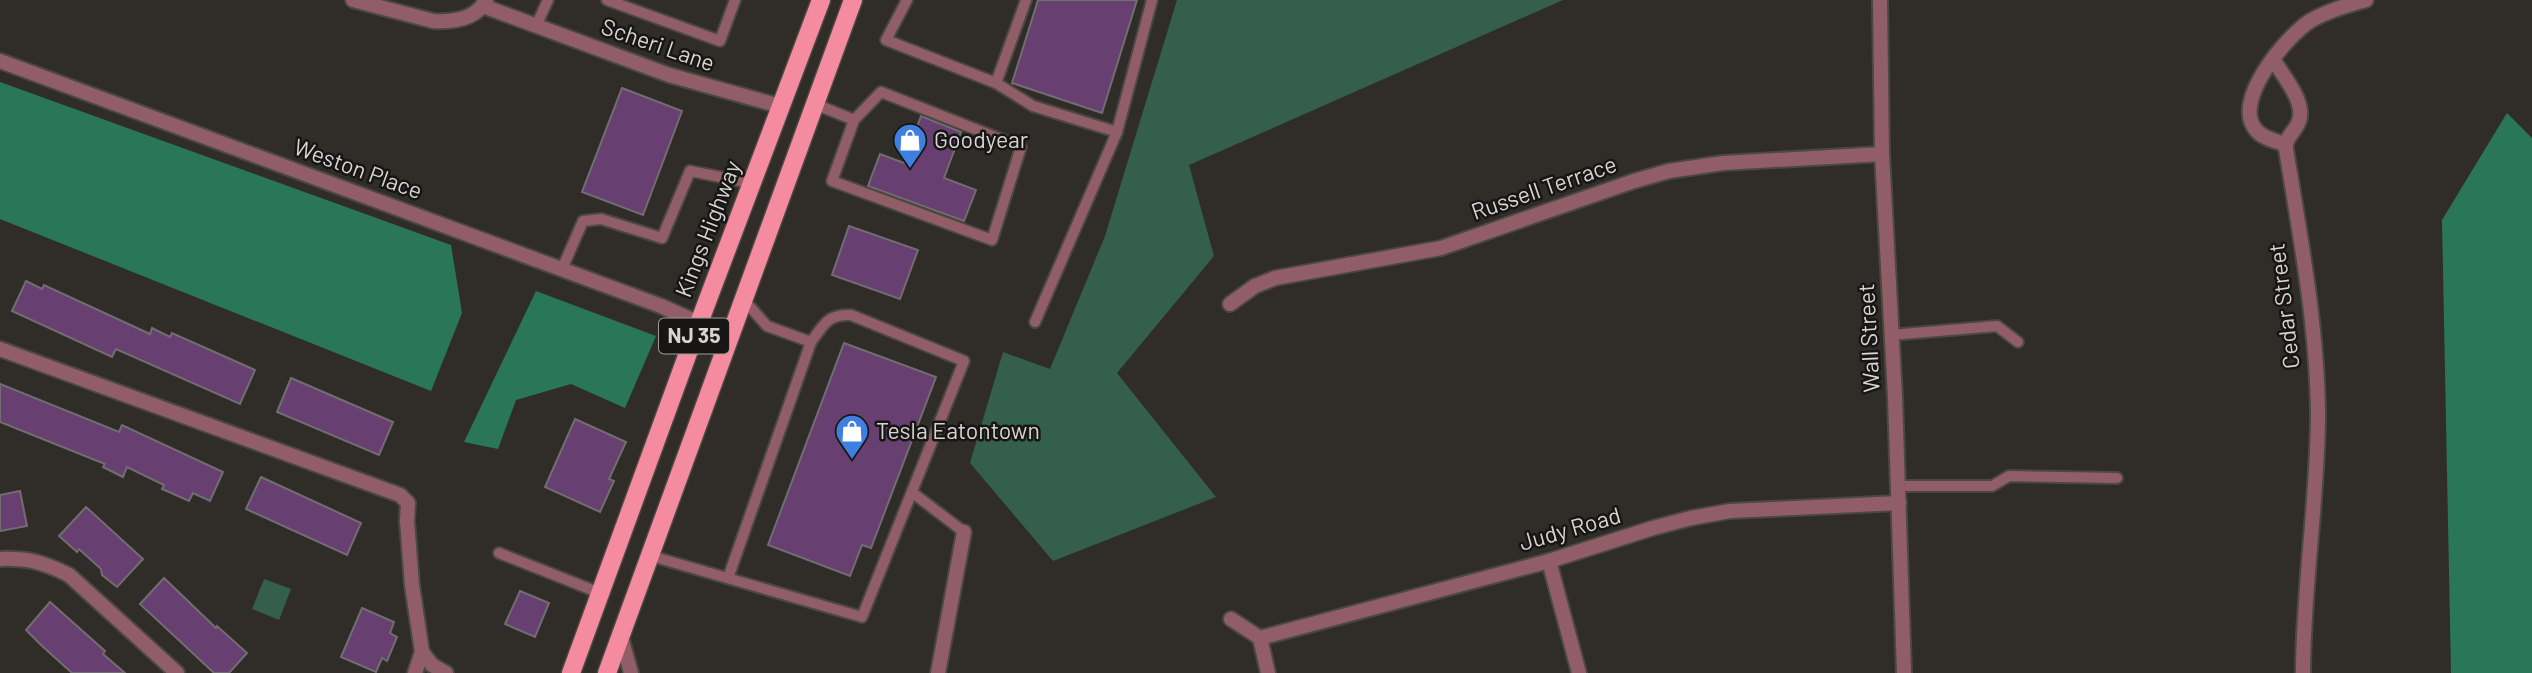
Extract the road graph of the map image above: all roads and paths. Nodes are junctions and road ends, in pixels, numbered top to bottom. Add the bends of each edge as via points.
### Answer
1 (352, 0) edge
2 (548, 0) edge
3 (607, 0) edge
4 (735, 0) edge
5 (821, 0) edge
6 (853, 0) edge
7 (867, 0) edge
8 (907, 0) edge
9 (1026, 0) edge
10 (1152, 0) edge
11 (1880, 0) edge
12 (2366, 0) edge
13 (484, 3) edge
14 (536, 26) junction
15 (2273, 59) junction
16 (0, 61) edge
17 (829, 68) junction
18 (996, 83) junction
19 (816, 104) junction
20 (780, 106) junction
21 (853, 120) junction
22 (1117, 132) junction
23 (2285, 144) junction
24 (1881, 154) junction
25 (751, 183) junction
26 (562, 269) junction
27 (744, 300) junction
28 (1230, 304) dead end
29 (1035, 322) dead end
30 (699, 323) junction
31 (1891, 335) junction
32 (811, 342) junction
33 (2018, 342) dead end
34 (0, 349) edge
35 (2118, 478) dead end
36 (1898, 486) junction
37 (913, 493) junction
38 (1899, 503) junction
39 (964, 532) joint
40 (499, 553) dead end
41 (651, 556) junction
42 (0, 559) edge
43 (1549, 561) junction
44 (728, 578) junction
45 (600, 593) junction
46 (1231, 619) dead end
47 (621, 637) junction
48 (1260, 638) junction
49 (422, 652) junction
50 (177, 673) edge
51 (415, 673) edge
52 (446, 673) edge
53 (571, 673) edge
54 (607, 673) edge
55 (631, 673) edge
56 (938, 673) edge
57 (1268, 673) edge
58 (1578, 673) edge
59 (1904, 673) edge
60 (2303, 673) edge

1 - 13 street, Scheri Lane via 445,22 463,19
2 - 14 lane
3 - 4 lane via 720,41
5 - 20 main road, Kings Highway / NJ 35
6 - 17 main road, NJ 35
7 - 17 main road
8 - 18 lane via 886,40
9 - 18 lane
10 - 22 lane
11 - 24 street, Wall Street
12 - 15 street via 2307,23
13 - 14 street, Scheri Lane
14 - 20 street, Scheri Lane via 669,75
15 - 23 street via 2300,107 2299,120
15 - 23 street via 2254,90 2249,114 2262,136
16 - 26 street, Weston Place
17 - 19 main road, NJ 35
18 - 22 lane via 1033,106
19 - 21 lane
19 - 27 main road, NJ 35
20 - 25 main road, Kings Highway / NJ 35
21 - 21 lane via 832,181 992,240 1021,147 881,92
22 - 29 lane
23 - 60 street, Cedar Street via 2307,289 2318,410
24 - 28 street, Russell Terrace via 1723,163 1669,172 1441,248 1275,278
24 - 31 street, Wall Street
25 - 26 lane via 690,171 662,238 601,219 583,221
25 - 30 main road, Kings Highway / NJ 35
26 - 30 street, Weston Place
27 - 32 lane via 767,326
27 - 41 main road, NJ 35
30 - 45 main road, Kings Highway / NJ 35
31 - 33 lane via 1997,326
31 - 36 street, Wall Street
32 - 37 lane via 837,314 851,315 964,361
32 - 44 lane
34 - 49 street via 400,495 408,503 412,585
35 - 36 lane via 2009,476 1992,486
36 - 38 street, Wall Street
37 - 39 lane
37 - 44 lane via 862,617
38 - 43 street, Judy Road via 1730,511 1653,528
38 - 59 street, Wall Street
39 - 56 street
40 - 45 lane
41 - 44 lane
41 - 47 main road, NJ 35
42 - 50 street via 28,558 69,575
43 - 48 street, Judy Road
43 - 58 street
45 - 53 main road, Kings Highway / NJ 35
46 - 48 street
47 - 54 main road, NJ 35
47 - 55 street
48 - 57 street
49 - 51 street
49 - 52 street

